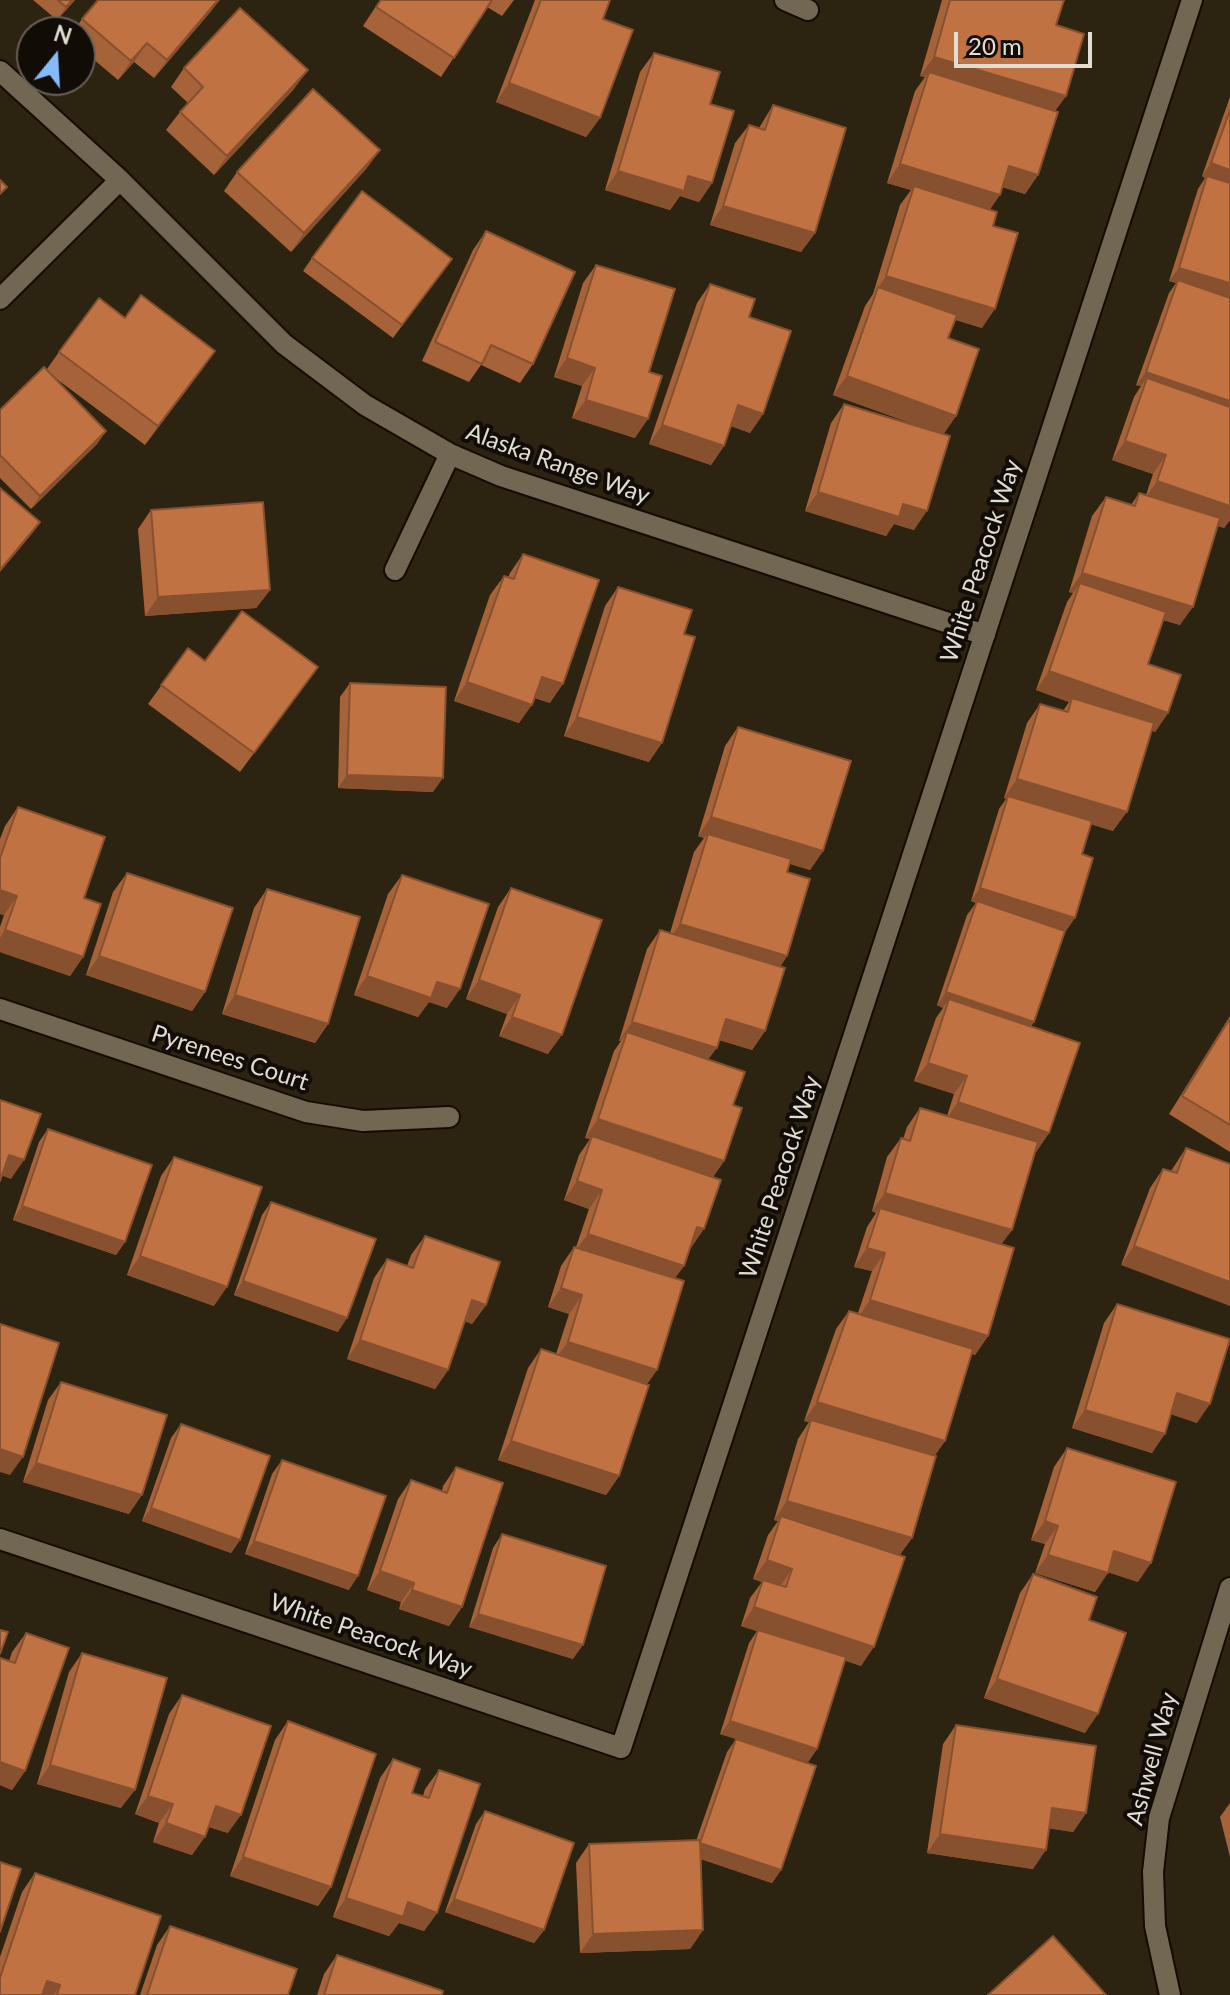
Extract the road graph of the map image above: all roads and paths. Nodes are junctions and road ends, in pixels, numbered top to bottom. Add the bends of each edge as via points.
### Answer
1 (785, 0) edge
2 (1192, 0) edge
3 (808, 10) dead end
4 (0, 71) edge
5 (120, 180) junction
6 (0, 299) edge
7 (450, 454) junction
8 (395, 570) dead end
9 (985, 635) junction
10 (0, 1009) edge
11 (449, 1117) dead end
12 (0, 1539) edge
13 (1230, 1588) edge
14 (1170, 1995) edge

1 - 3 street
2 - 9 street, White Peacock Way
4 - 5 street, Alaska Range Way
5 - 6 street
5 - 7 street, Alaska Range Way via 284,344 365,405
7 - 8 street
7 - 9 street, Alaska Range Way via 501,476
9 - 12 street, White Peacock Way via 621,1748
10 - 11 street, Pyrenees Court via 306,1112 363,1121
13 - 14 street, Ashwell Way via 1159,1818 1155,1926

